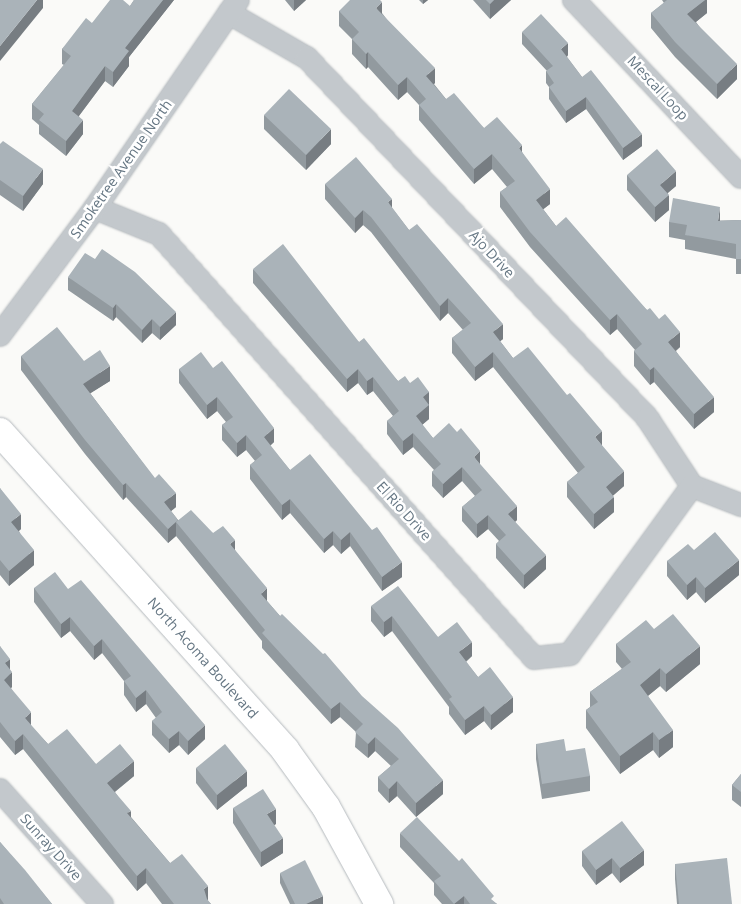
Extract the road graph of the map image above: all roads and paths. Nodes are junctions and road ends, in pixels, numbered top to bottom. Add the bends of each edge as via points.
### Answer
1 (574, 0) edge
2 (233, 7) edge
3 (741, 177) edge
4 (95, 208) junction
5 (0, 336) edge
6 (0, 432) edge
7 (692, 486) junction
8 (741, 505) edge
9 (0, 790) edge
10 (102, 904) edge
11 (379, 904) edge

1 - 3 street, Mescal Loop
2 - 4 street, Smoketree Avenue North
2 - 7 street, Ajo Drive via 306,58 648,419
4 - 5 street, Smoketree Avenue North
4 - 7 street, El Rio Drive via 159,234 534,658 570,654
6 - 11 main road, North Acoma Boulevard via 286,750 326,807
7 - 8 street
9 - 10 street, Sunray Drive

